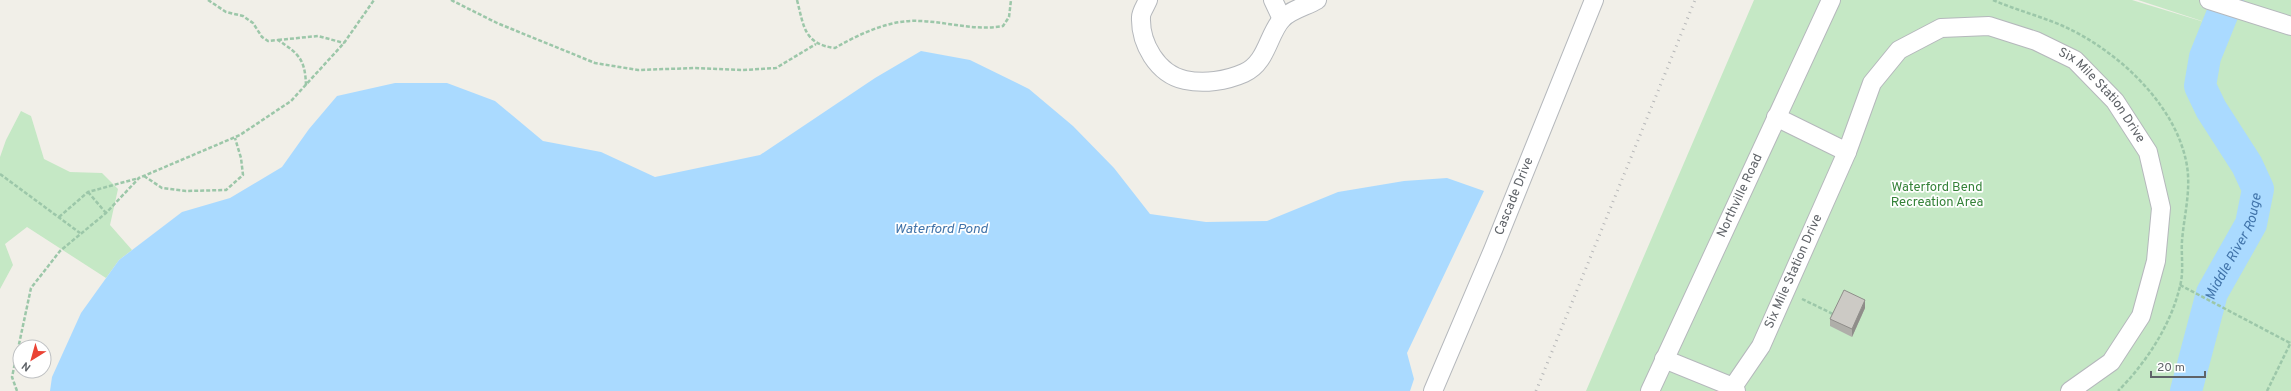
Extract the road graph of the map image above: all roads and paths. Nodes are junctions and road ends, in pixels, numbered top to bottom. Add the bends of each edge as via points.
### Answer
1 (208, 0) edge
2 (374, 0) edge
3 (452, 0) edge
4 (797, 0) edge
5 (1011, 0) edge
6 (1148, 0) edge
7 (1273, 0) edge
8 (1317, 0) edge
9 (1594, 0) edge
10 (1831, 0) edge
11 (2209, 0) edge
12 (1282, 19) junction
13 (2291, 26) edge
14 (278, 40) junction
15 (344, 43) junction
16 (816, 44) junction
17 (306, 86) junction
18 (1776, 117) junction
19 (235, 138) junction
20 (1846, 152) junction
21 (0, 174) edge
22 (144, 176) junction
23 (140, 178) junction
24 (88, 192) junction
25 (106, 213) junction
26 (59, 217) junction
27 (80, 232) junction
28 (1785, 291) junction
29 (1836, 315) edge
30 (2291, 342) edge
31 (1664, 359) junction
32 (1735, 389) edge
33 (17, 391) edge
34 (1433, 391) edge
35 (1650, 391) edge
36 (2070, 391) edge
37 (2118, 391) edge
38 (2267, 391) edge

1 - 14 path via 226,12 243,16 253,23 262,37 268,41
2 - 15 path
3 - 16 path via 497,23 595,63 638,70 776,68
4 - 16 path via 808,36
5 - 16 path via 1010,18 1003,26 980,29 919,20 878,29 835,48
6 - 12 street via 1141,16 1145,42 1154,59 1169,72 1184,80 1217,82 1246,72 1262,57
7 - 12 street
8 - 12 street
9 - 34 street, Cascade Drive
10 - 18 street, Northville Road
11 - 13 street
14 - 15 path via 318,36
14 - 17 path via 300,56 305,69
15 - 17 path
17 - 19 path via 291,101
18 - 20 street
18 - 31 street, Northville Road
19 - 22 path
19 - 22 path via 243,175 226,190 186,192 162,188
20 - 28 street, Six Mile Station Drive
20 - 36 street, Six Mile Station Drive via 1872,84 1899,50 1941,28 1989,26 2036,41 2075,60 2116,101 2148,152 2161,208 2156,261 2141,316 2111,362
21 - 26 path
22 - 23 path
23 - 24 path
23 - 25 path
24 - 25 path
24 - 26 path
25 - 27 path
26 - 27 path
27 - 33 path via 60,251 31,288 12,377
28 - 29 path
28 - 32 street, Six Mile Station Drive via 1761,346
30 - 37 path via 2180,285 2150,353
30 - 38 path
31 - 32 street, Six Mile Station Drive
31 - 35 street, Northville Road

